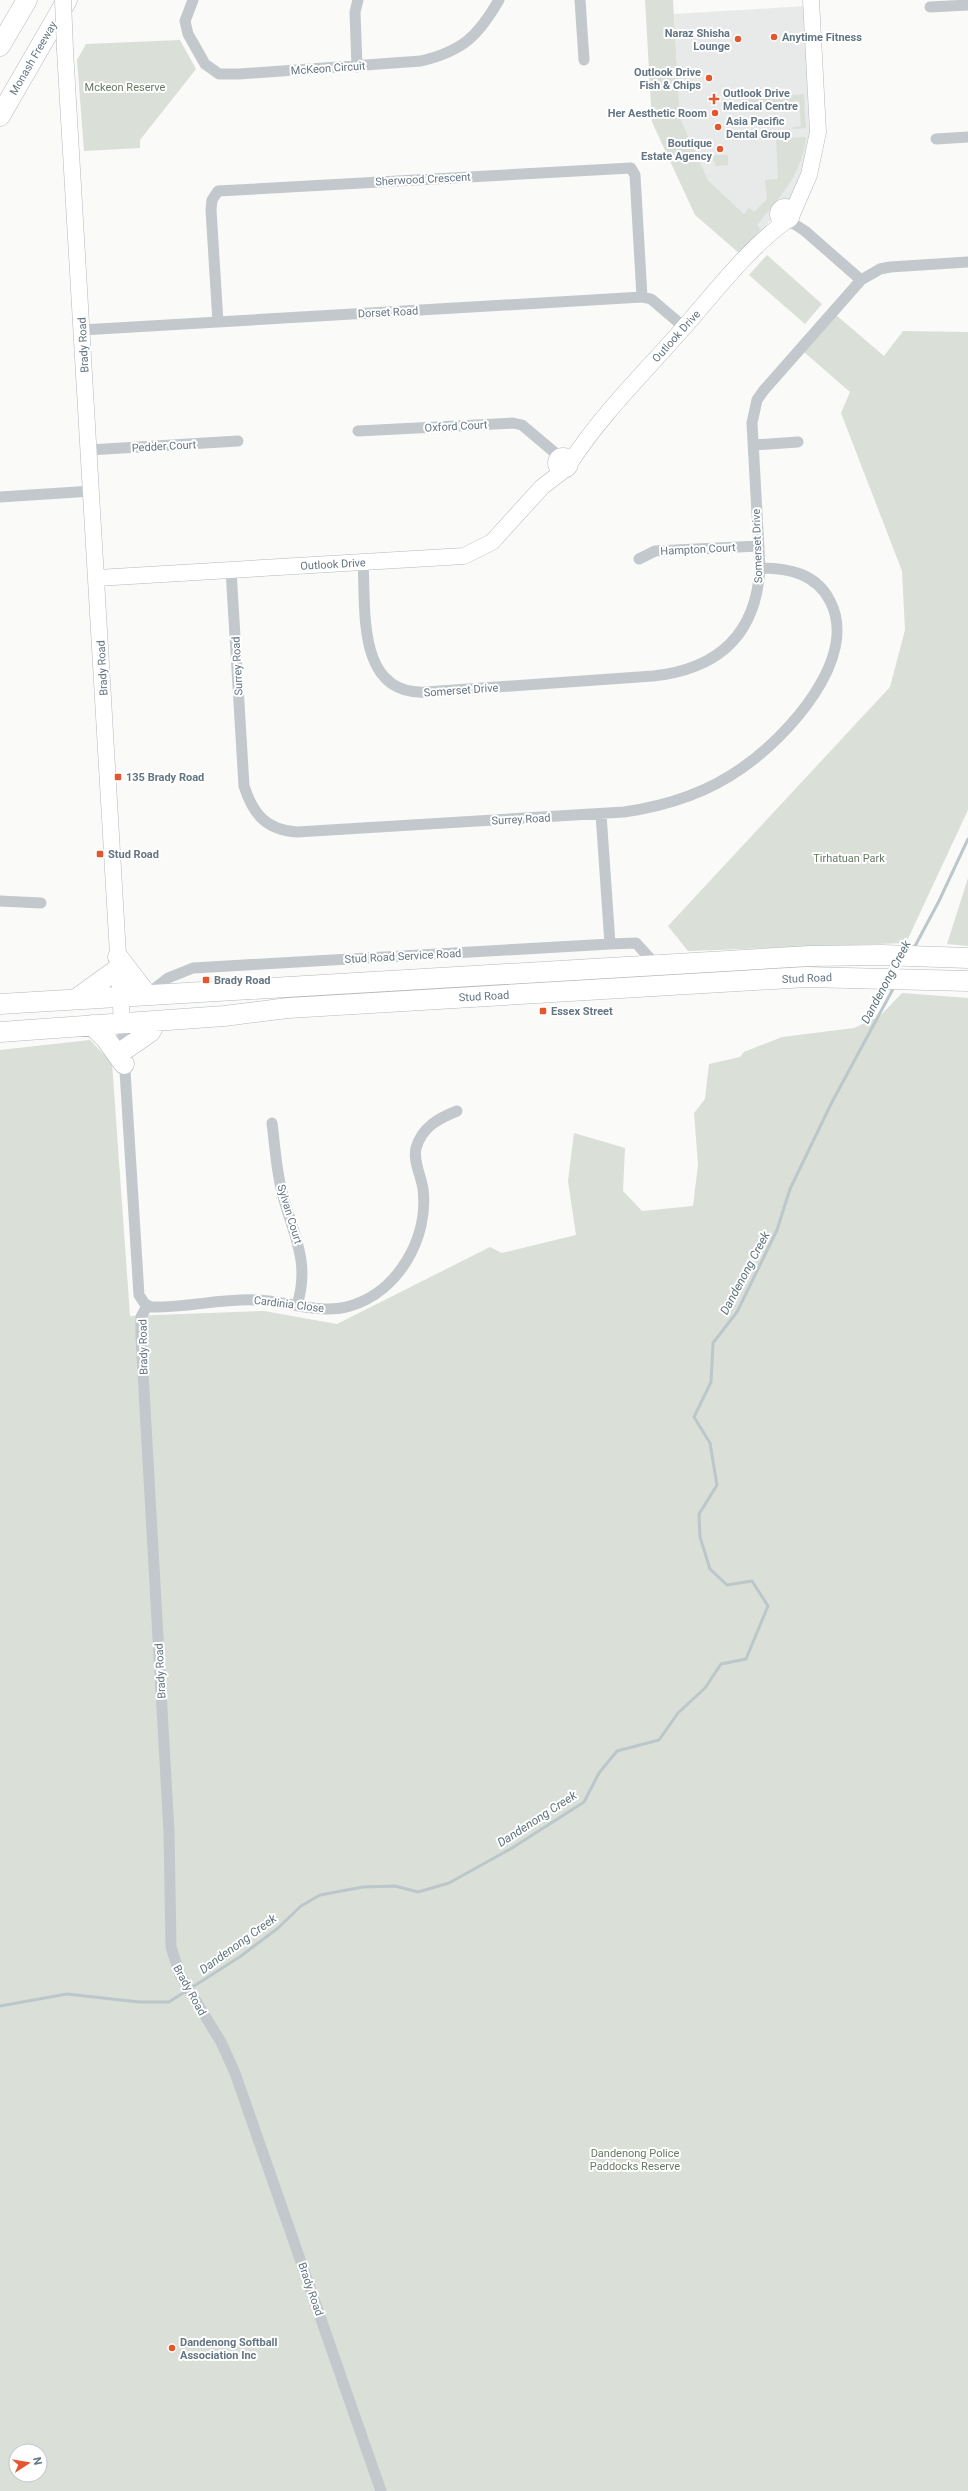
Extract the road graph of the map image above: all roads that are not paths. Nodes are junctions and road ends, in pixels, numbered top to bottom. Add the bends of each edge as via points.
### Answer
1 (27, 0) edge
2 (63, 0) edge
3 (67, 0) edge
4 (193, 0) edge
5 (358, 0) edge
6 (499, 0) edge
7 (580, 0) edge
8 (811, 0) edge
9 (968, 5) edge
10 (930, 7) dead end
11 (0, 46) edge
12 (584, 60) dead end
13 (357, 66) junction
14 (0, 116) edge
15 (968, 137) edge
16 (936, 139) dead end
17 (787, 215) junction
18 (968, 262) edge
19 (861, 280) junction
20 (642, 297) junction
21 (218, 322) junction
22 (684, 327) junction
23 (82, 330) junction
24 (358, 431) dead end
25 (238, 441) dead end
26 (798, 442) dead end
27 (753, 445) junction
28 (89, 450) junction
29 (562, 461) junction
30 (92, 491) junction
31 (0, 497) edge
32 (758, 546) junction
33 (639, 560) dead end
34 (363, 562) junction
35 (760, 568) junction
36 (231, 570) junction
37 (97, 578) junction
38 (601, 814) junction
39 (0, 901) edge
40 (41, 903) dead end
41 (610, 944) junction
42 (968, 958) edge
43 (119, 962) junction
44 (656, 965) junction
45 (968, 980) edge
46 (147, 995) junction
47 (120, 996) junction
48 (76, 1000) junction
49 (0, 1004) edge
50 (156, 1022) junction
51 (122, 1024) junction
52 (92, 1025) junction
53 (0, 1032) edge
54 (124, 1057) junction
55 (457, 1111) dead end
56 (272, 1123) dead end
57 (297, 1304) junction
58 (147, 1306) junction
59 (381, 2491) edge

1 - 11 highway
2 - 23 street, Brady Road, bridge
3 - 14 highway, Monash Freeway
4 - 13 street, McKeon Circuit via 185,20 188,34 205,64 219,74
5 - 13 street via 355,12
6 - 13 street, McKeon Circuit via 471,39 445,56 422,61
7 - 12 street
8 - 17 street, Outlook Drive via 818,132 815,154 802,191
9 - 10 street
15 - 16 street
17 - 19 street
17 - 22 street, Outlook Drive
18 - 19 street, Somerset Drive via 890,267 880,269
19 - 27 street, Somerset Drive via 757,400 752,423
20 - 21 street, Dorset Road
20 - 21 street, Sherwood Crescent via 635,175 631,168 234,190 218,191 212,200
20 - 22 street via 651,299
21 - 23 street, Dorset Road
22 - 29 street, Outlook Drive via 587,437
23 - 28 street, Brady Road
24 - 29 street, Oxford Court via 513,423 522,425
25 - 28 street, Pedder Court
26 - 27 street
27 - 32 street, Somerset Drive
28 - 30 street, Brady Road
29 - 34 street, Outlook Drive via 497,537 476,551 464,556
30 - 31 street
30 - 37 street, Brady Road
32 - 33 street, Hampton Court via 655,551
32 - 35 street, Somerset Drive
34 - 35 street, Somerset Drive via 371,658 380,672 393,684 419,693 653,676 680,673 705,664 738,635 751,613 759,587
34 - 36 street, Outlook Drive
35 - 38 street, Surrey Road via 787,569 806,576 821,588 833,607 838,630 836,647 824,677 813,695 773,743 743,768 722,781 678,800 651,808
36 - 37 street, Outlook Drive
36 - 38 street, Surrey Road via 244,786 250,804 264,821 287,831 297,832
37 - 43 street, Brady Road
38 - 41 street
39 - 40 street
41 - 44 street, Stud Road Service Road via 636,943
41 - 46 street, Stud Road Service Road via 193,968 168,978
42 - 44 highway, Stud Road via 882,955
43 - 46 highway
43 - 47 street, Brady Road
43 - 48 highway
44 - 46 highway, Stud Road
45 - 50 highway, Stud Road via 806,977 288,1008
46 - 47 highway, Stud Road
47 - 48 highway, Stud Road
47 - 51 street, Brady Road
48 - 49 highway, Stud Road
50 - 51 highway, Stud Road
50 - 54 highway via 150,1032
51 - 52 highway, Stud Road
51 - 54 street, Brady Road
52 - 53 highway, Stud Road
52 - 54 highway
54 - 58 street, Brady Road via 139,1295
55 - 57 street, Cardinia Close via 426,1128 418,1142 416,1159 423,1189 422,1222 416,1242 399,1272 376,1294 349,1306 325,1309
56 - 57 street, Sylvan Court via 282,1190 302,1257 301,1291
57 - 58 street, Cardinia Close via 248,1300
58 - 59 street, Brady Road via 141,1317 141,1337 169,1832 170,1940 176,1966 235,2073

